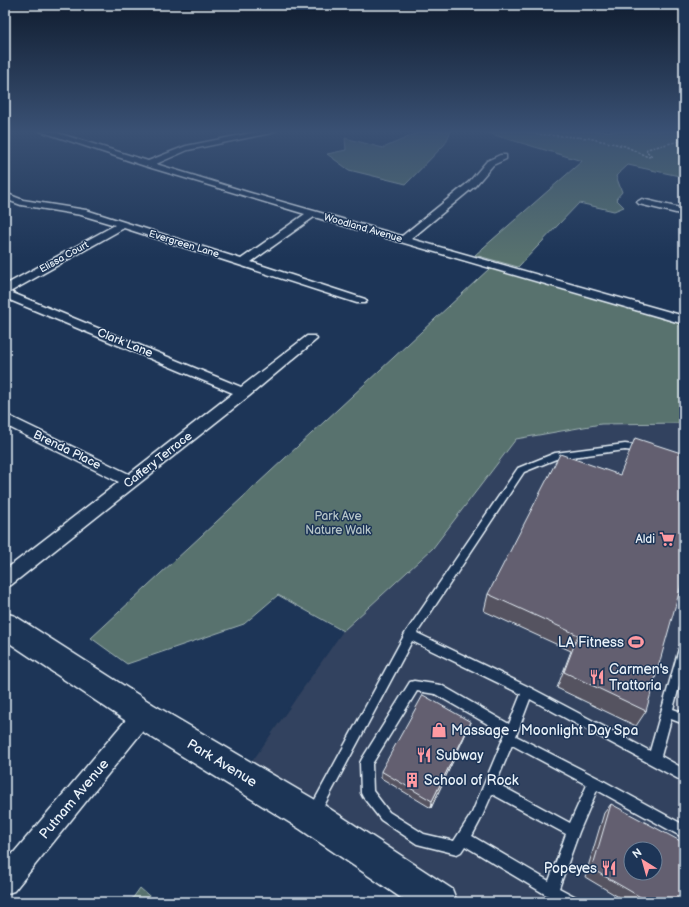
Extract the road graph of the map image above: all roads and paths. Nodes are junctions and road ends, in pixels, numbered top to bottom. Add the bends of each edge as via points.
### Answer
1 (179, 173) edge
2 (481, 173) edge
3 (5, 196) edge
4 (642, 202) dead end
5 (684, 212) edge
6 (312, 214) junction
7 (123, 225) junction
8 (403, 240) junction
9 (244, 262) junction
10 (5, 290) edge
11 (5, 294) edge
12 (361, 301) dead end
13 (684, 320) edge
14 (311, 339) dead end
15 (244, 393) junction
16 (5, 419) edge
17 (648, 451) edge
18 (130, 481) junction
19 (5, 580) edge
20 (5, 625) edge
21 (410, 635) junction
22 (684, 649) edge
23 (526, 692) junction
24 (668, 712) junction
25 (143, 716) junction
26 (684, 719) edge
27 (510, 735) junction
28 (654, 759) junction
29 (684, 776) edge
30 (594, 782) junction
31 (489, 786) junction
32 (312, 817) junction
33 (573, 831) junction
34 (684, 832) edge
35 (463, 838) junction
36 (5, 882) edge
37 (552, 890) junction
38 (439, 902) edge
39 (570, 902) edge

1 - 6 street, Woodland Avenue
2 - 8 street via 472,184
3 - 7 street, Evergreen Lane via 22,202 69,208
4 - 5 street
6 - 8 street, Woodland Avenue
6 - 9 street
7 - 9 street, Evergreen Lane
7 - 10 street, Elissa Court
8 - 13 street, Woodland Avenue
9 - 12 street, Evergreen Lane
11 - 15 street, Clark Lane
14 - 15 street, Caffery Terrace
15 - 18 street, Caffery Terrace
16 - 18 street, Brenda Place
17 - 21 lane via 625,447 555,456 521,470
18 - 19 street, Caffery Terrace
20 - 25 main road, Park Avenue
21 - 23 lane
21 - 32 lane
22 - 24 lane
23 - 27 lane
23 - 28 lane
24 - 26 lane
24 - 28 lane
25 - 32 main road, Park Avenue
25 - 36 street, Putnam Avenue
27 - 30 lane
27 - 31 lane
27 - 35 lane via 437,688 414,686 366,764 367,793 385,816 421,840 457,848
28 - 29 lane
30 - 33 lane
30 - 34 lane
31 - 33 lane
31 - 35 lane via 476,817
32 - 38 main road, Park Avenue
33 - 37 lane
35 - 37 lane
37 - 39 lane

